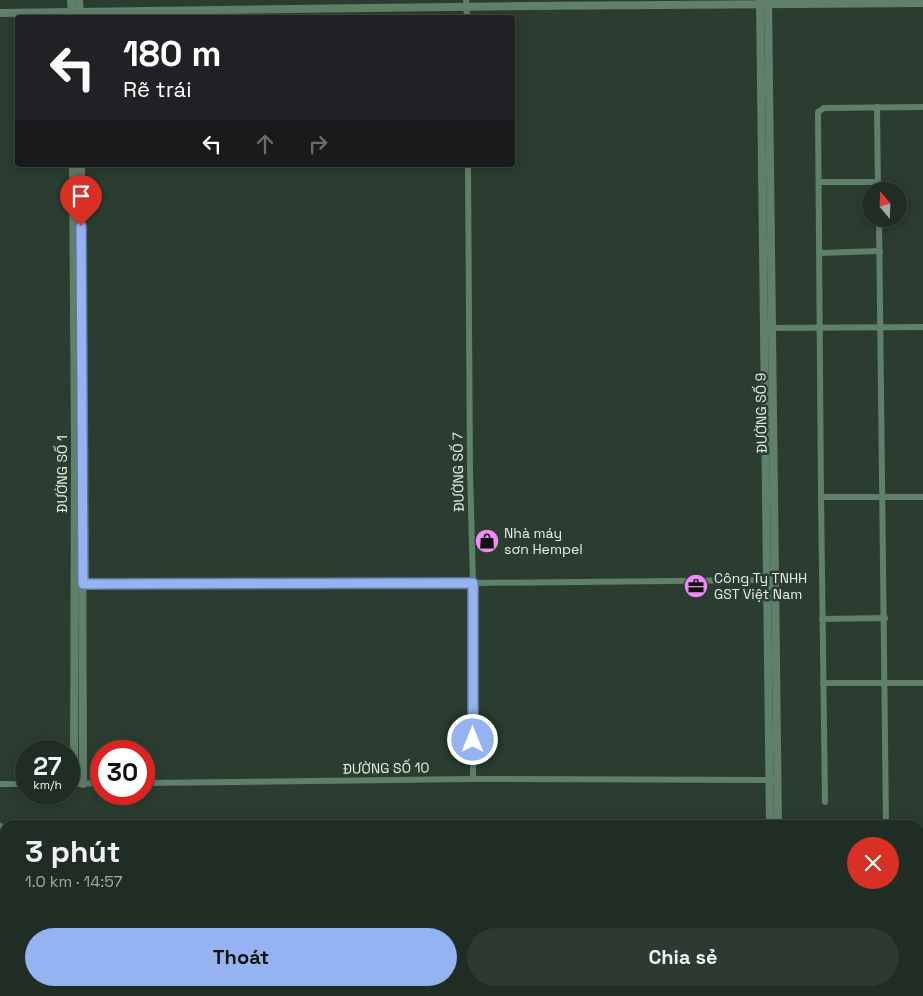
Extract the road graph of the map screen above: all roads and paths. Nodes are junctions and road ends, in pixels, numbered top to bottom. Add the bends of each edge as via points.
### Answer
1 (71, 0) edge
2 (79, 0) edge
3 (764, 2) edge
4 (923, 3) edge
5 (466, 4) edge
6 (0, 13) edge
7 (76, 15) edge
8 (877, 107) junction
9 (923, 107) edge
10 (73, 167) edge
11 (81, 167) edge
12 (468, 167) edge
13 (819, 182) junction
14 (862, 182) edge
15 (878, 182) edge
16 (879, 228) edge
17 (880, 251) junction
18 (820, 253) junction
19 (923, 327) edge
20 (769, 328) junction
21 (820, 328) junction
22 (880, 328) junction
23 (821, 497) junction
24 (882, 497) junction
25 (923, 497) edge
26 (766, 580) junction
27 (473, 583) junction
28 (83, 584) junction
29 (74, 585) junction
30 (885, 618) junction
31 (822, 619) junction
32 (823, 683) junction
33 (923, 683) edge
34 (884, 684) junction
35 (72, 740) edge
36 (473, 779) junction
37 (774, 780) junction
38 (155, 783) edge
39 (0, 784) edge
40 (15, 784) edge
41 (83, 784) joint
42 (90, 784) edge
43 (824, 802) dead end
44 (770, 820) edge
45 (778, 820) edge
46 (886, 820) edge

1 - 7 street
2 - 7 street
3 - 4 street
3 - 5 street
3 - 20 street, ĐƯỜNG SỐ 9
5 - 7 street
6 - 7 street
8 - 9 street
8 - 13 street via 818,112
8 - 15 street
10 - 29 street, ĐƯỜNG SỐ 1
11 - 28 street, ĐƯỜNG SỐ 1
12 - 27 street, ĐƯỜNG SỐ 7
13 - 14 street
13 - 18 street
16 - 17 street
17 - 18 street
17 - 22 street
18 - 21 street
19 - 22 street
20 - 21 street
20 - 26 street, ĐƯỜNG SỐ 9
20 - 37 street, ĐƯỜNG SỐ 9
21 - 22 street
21 - 23 street
22 - 24 street
23 - 24 street
23 - 31 street
24 - 25 street
24 - 30 street
26 - 27 street
26 - 37 street, ĐƯỜNG SỐ 9
27 - 28 street
27 - 36 street, ĐƯỜNG SỐ 7
28 - 29 street
28 - 41 street, ĐƯỜNG SỐ 1
29 - 35 street, ĐƯỜNG SỐ 1
30 - 31 street
30 - 34 street
31 - 32 street
32 - 34 street
32 - 43 street
33 - 34 street
34 - 46 street
36 - 37 street, ĐƯỜNG SỐ 10
36 - 38 street, ĐƯỜNG SỐ 10
37 - 44 street, ĐƯỜNG SỐ 9
37 - 45 street, ĐƯỜNG SỐ 9
39 - 40 street
41 - 42 street

